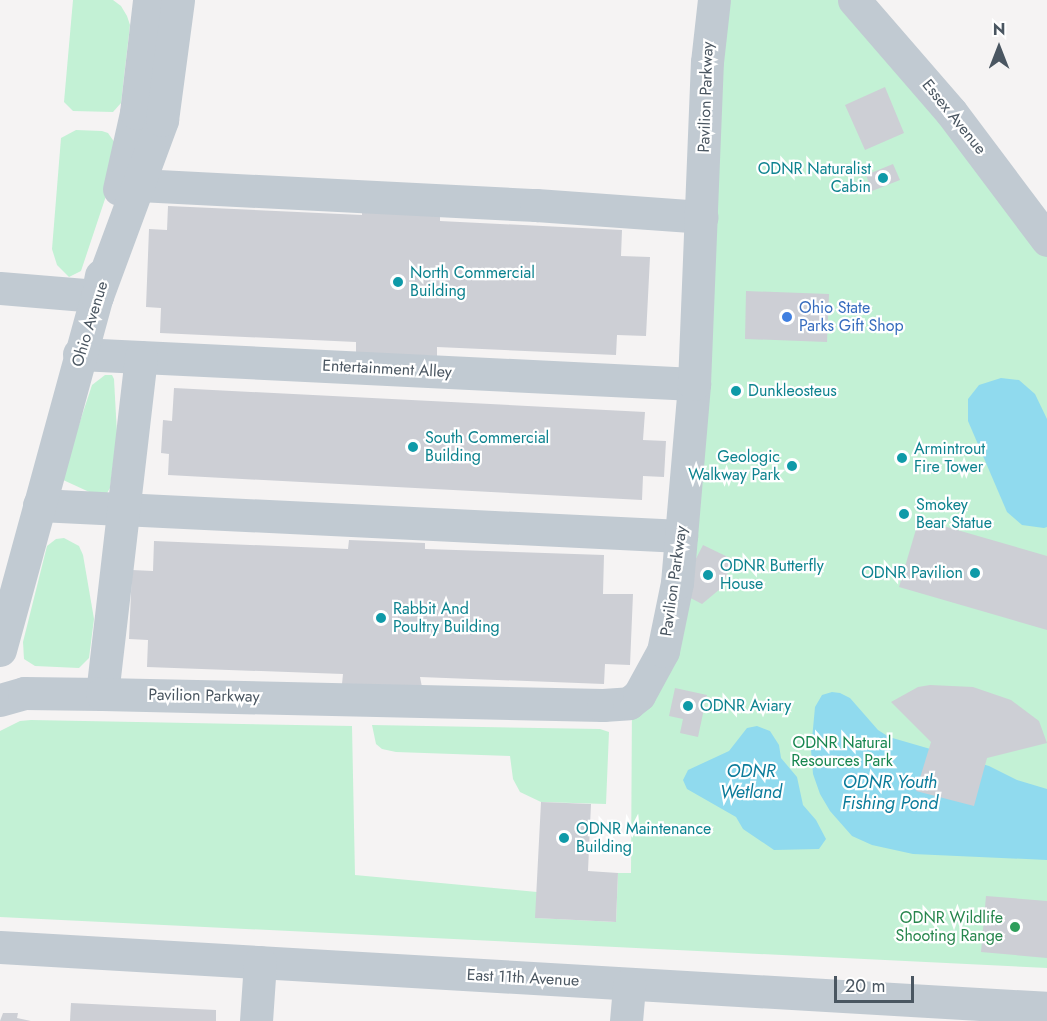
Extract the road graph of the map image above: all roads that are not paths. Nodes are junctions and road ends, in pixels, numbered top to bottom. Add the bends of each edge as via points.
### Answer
1 (149, 0) edge
2 (178, 0) edge
3 (714, 0) edge
4 (854, 0) edge
5 (139, 185) junction
6 (702, 216) junction
7 (1047, 240) edge
8 (0, 288) edge
9 (97, 296) junction
10 (79, 354) junction
11 (141, 357) junction
12 (694, 384) junction
13 (39, 505) junction
14 (124, 508) junction
15 (681, 537) junction
16 (0, 650) edge
17 (102, 694) junction
18 (0, 700) edge
19 (0, 947) edge
20 (260, 962) junction
21 (629, 984) junction
22 (1047, 1008) edge
23 (890, 1010) edge
24 (256, 1021) edge
25 (626, 1021) edge

1 - 9 street via 136,113
2 - 5 street, Ohio Avenue via 162,120
3 - 6 street, Pavilion Parkway via 707,62
4 - 7 street, Essex Avenue via 951,112
5 - 6 street
5 - 9 street, Ohio Avenue
6 - 12 street, Pavilion Parkway
8 - 9 street
9 - 10 street, Ohio Avenue
10 - 11 street, Entertainment Alley
10 - 13 street, Ohio Avenue
11 - 12 street, Entertainment Alley
11 - 14 street
12 - 15 street, Pavilion Parkway
13 - 14 street
13 - 16 street, Ohio Avenue
14 - 15 street
14 - 17 street
15 - 17 street, Pavilion Parkway via 677,583 663,651 639,694 629,703
17 - 18 street, Pavilion Parkway via 24,693
19 - 20 street, East 11th Avenue
20 - 21 street, East 11th Avenue
20 - 24 street
21 - 23 street, East 11th Avenue
21 - 25 street
22 - 23 street, East 11th Avenue

